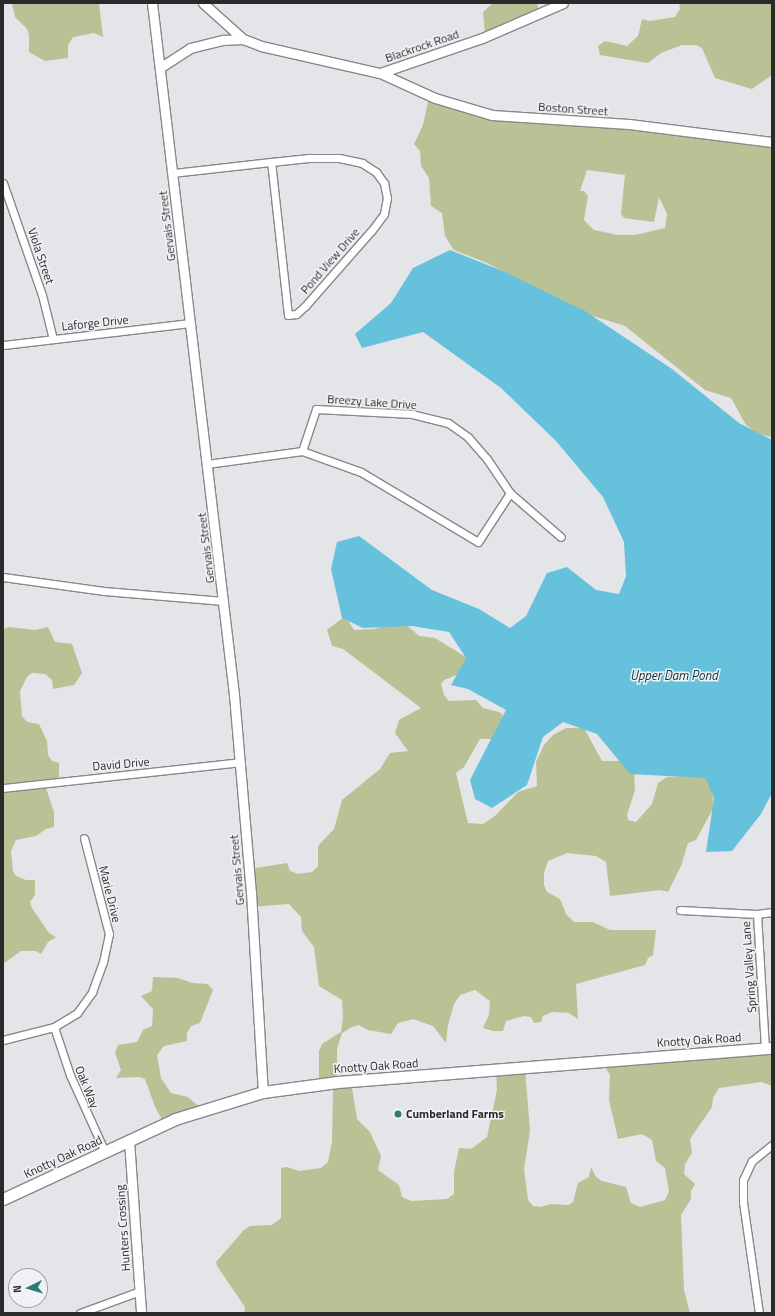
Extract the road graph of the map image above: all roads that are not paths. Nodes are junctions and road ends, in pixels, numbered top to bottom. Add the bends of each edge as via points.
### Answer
1 (152, 3) edge
2 (203, 3) edge
3 (563, 3) edge
4 (243, 39) junction
5 (161, 66) junction
6 (380, 73) junction
7 (772, 142) edge
8 (271, 162) junction
9 (173, 173) junction
10 (3, 182) edge
11 (5, 200) edge
12 (189, 323) junction
13 (53, 339) junction
14 (3, 345) edge
15 (302, 451) junction
16 (207, 464) junction
17 (510, 494) junction
18 (561, 537) dead end
19 (3, 577) edge
20 (224, 601) junction
21 (241, 762) junction
22 (3, 788) edge
23 (84, 838) dead end
24 (680, 910) dead end
25 (772, 912) edge
26 (757, 914) junction
27 (54, 1027) junction
28 (3, 1040) edge
29 (768, 1048) edge
30 (262, 1092) junction
31 (129, 1140) junction
32 (772, 1145) edge
33 (105, 1152) junction
34 (3, 1200) edge
35 (140, 1291) junction
36 (80, 1313) edge
37 (141, 1313) edge
38 (759, 1313) edge

1 - 5 street, Gervais Street
2 - 4 street, Blackrock Road
3 - 6 street, Blackrock Road via 482,38
4 - 5 street via 223,40 190,48
4 - 6 street, Blackrock Road via 261,46
5 - 9 street, Gervais Street
6 - 7 street, Boston Street via 435,98 492,115 629,124
8 - 8 street, Pond View Drive via 339,158 362,163 376,172 384,183 387,198 384,214 371,231 296,314 288,315
8 - 9 street, Pond View Drive
9 - 12 street, Gervais Street
10 - 11 street, Viola Street
11 - 13 street, Viola Street via 42,295
12 - 13 street, Laforge Drive
12 - 16 street, Gervais Street
13 - 14 street, Laforge Drive
15 - 16 street
15 - 17 street via 361,472 478,542
15 - 17 street, Breezy Lake Drive via 316,408 413,414 448,424 468,437 487,459
16 - 20 street, Gervais Street
17 - 18 street, Breezy Lake Drive
19 - 20 street via 104,591
20 - 21 street, Gervais Street
21 - 22 street, David Drive
21 - 30 street, Gervais Street
23 - 27 street, Marie Drive via 108,934 103,962 92,992 77,1013
24 - 26 street, Spring Valley Lane
25 - 26 street
26 - 29 street, Spring Valley Lane
27 - 28 street, Marie Drive
27 - 33 street, Oak Way via 70,1075
29 - 30 main road, Knotty Oak Road via 337,1082
30 - 31 main road, Knotty Oak Road via 175,1119
31 - 33 main road, Knotty Oak Road
31 - 35 street, Hunters Crossing
32 - 38 street via 752,1161 743,1180 742,1202
33 - 34 main road, Knotty Oak Road
35 - 36 street
35 - 37 street, Hunters Crossing

